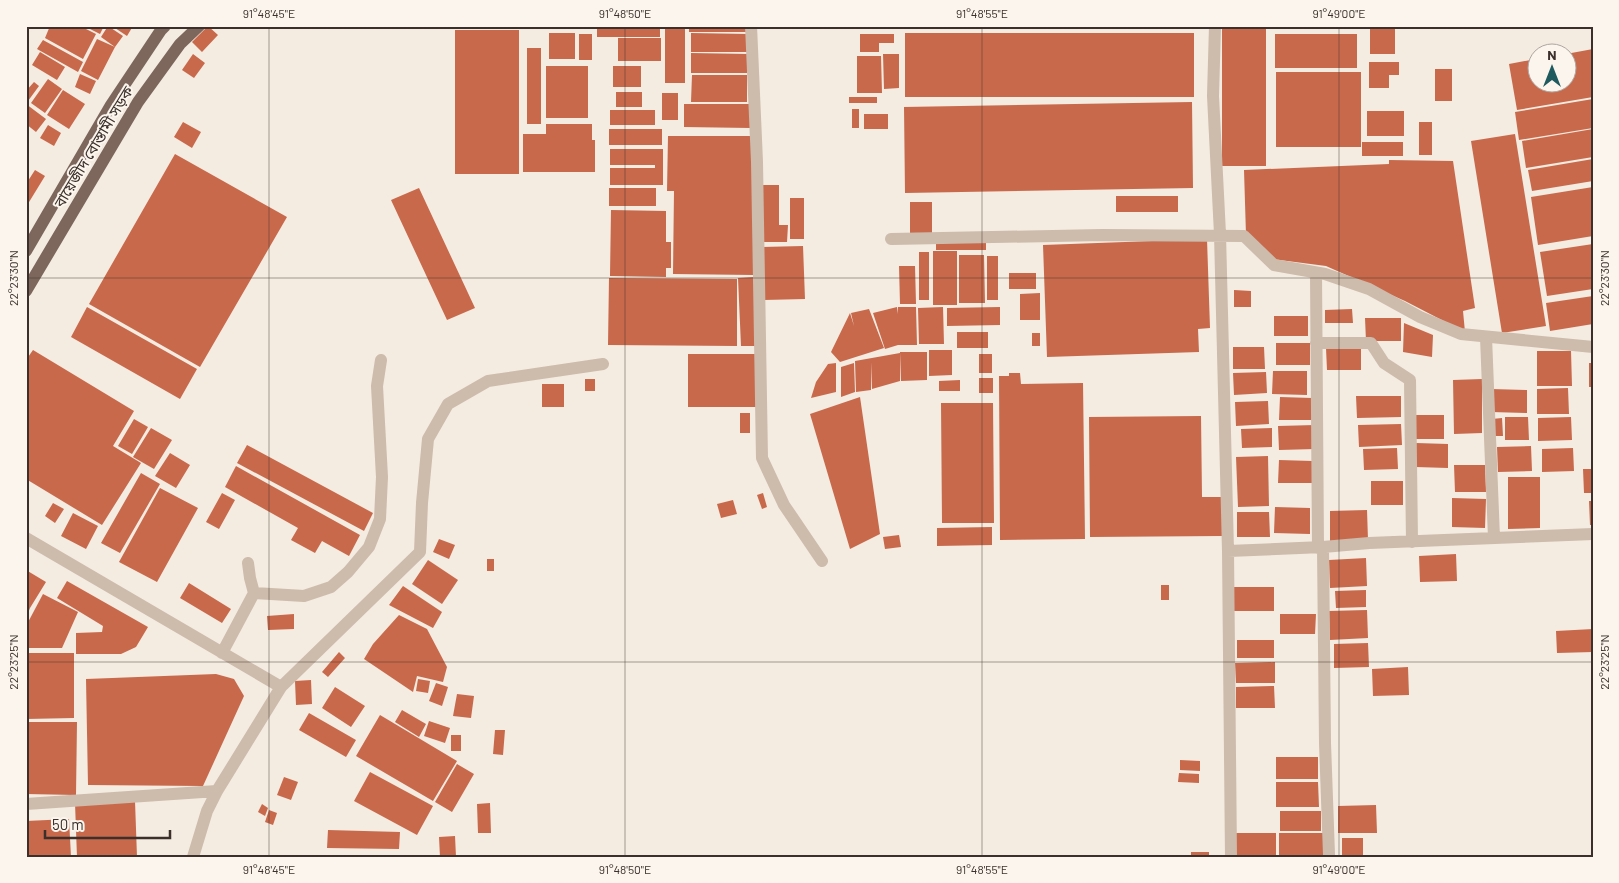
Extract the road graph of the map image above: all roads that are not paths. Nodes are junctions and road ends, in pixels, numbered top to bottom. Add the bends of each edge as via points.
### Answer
1 (165, 26) edge
2 (198, 26) edge
3 (751, 26) edge
4 (1215, 26) edge
5 (1220, 234) junction
6 (892, 239) dead end
7 (26, 251) edge
8 (1316, 273) junction
9 (26, 291) edge
10 (1486, 337) junction
11 (1316, 343) junction
12 (1593, 347) edge
13 (381, 360) dead end
14 (603, 364) dead end
15 (1593, 534) edge
16 (26, 538) edge
17 (1494, 538) junction
18 (1412, 542) junction
19 (1320, 548) junction
20 (1228, 551) junction
21 (822, 561) dead end
22 (248, 563) dead end
23 (254, 594) junction
24 (222, 653) junction
25 (280, 686) junction
26 (217, 791) junction
27 (26, 804) edge
28 (1329, 855) dead end
29 (193, 857) edge
30 (1231, 857) edge

1 - 7 main road, বায়েজীদ বোস্তামী সড়ক via 110,105
2 - 9 main road, বায়েজীদ বোস্তামী সড়ক via 180,44 138,102
3 - 21 street via 758,182 762,458 784,505
4 - 5 street via 1213,96
5 - 6 street
5 - 8 street via 1244,236 1274,265
5 - 20 street
8 - 10 street via 1369,289 1420,317 1461,334
8 - 11 street
10 - 12 street
10 - 17 street
11 - 18 street via 1371,343 1384,363 1410,380
11 - 19 street
13 - 23 street via 377,386 382,478 380,519 369,547 331,587 304,596
14 - 25 street via 488,381 448,404 428,439 420,552
15 - 17 street
16 - 24 street
17 - 18 street
18 - 19 street
19 - 20 street
19 - 28 street
20 - 30 street
22 - 23 street
23 - 24 street
24 - 25 street
25 - 26 street
26 - 27 street
26 - 29 street via 207,811

